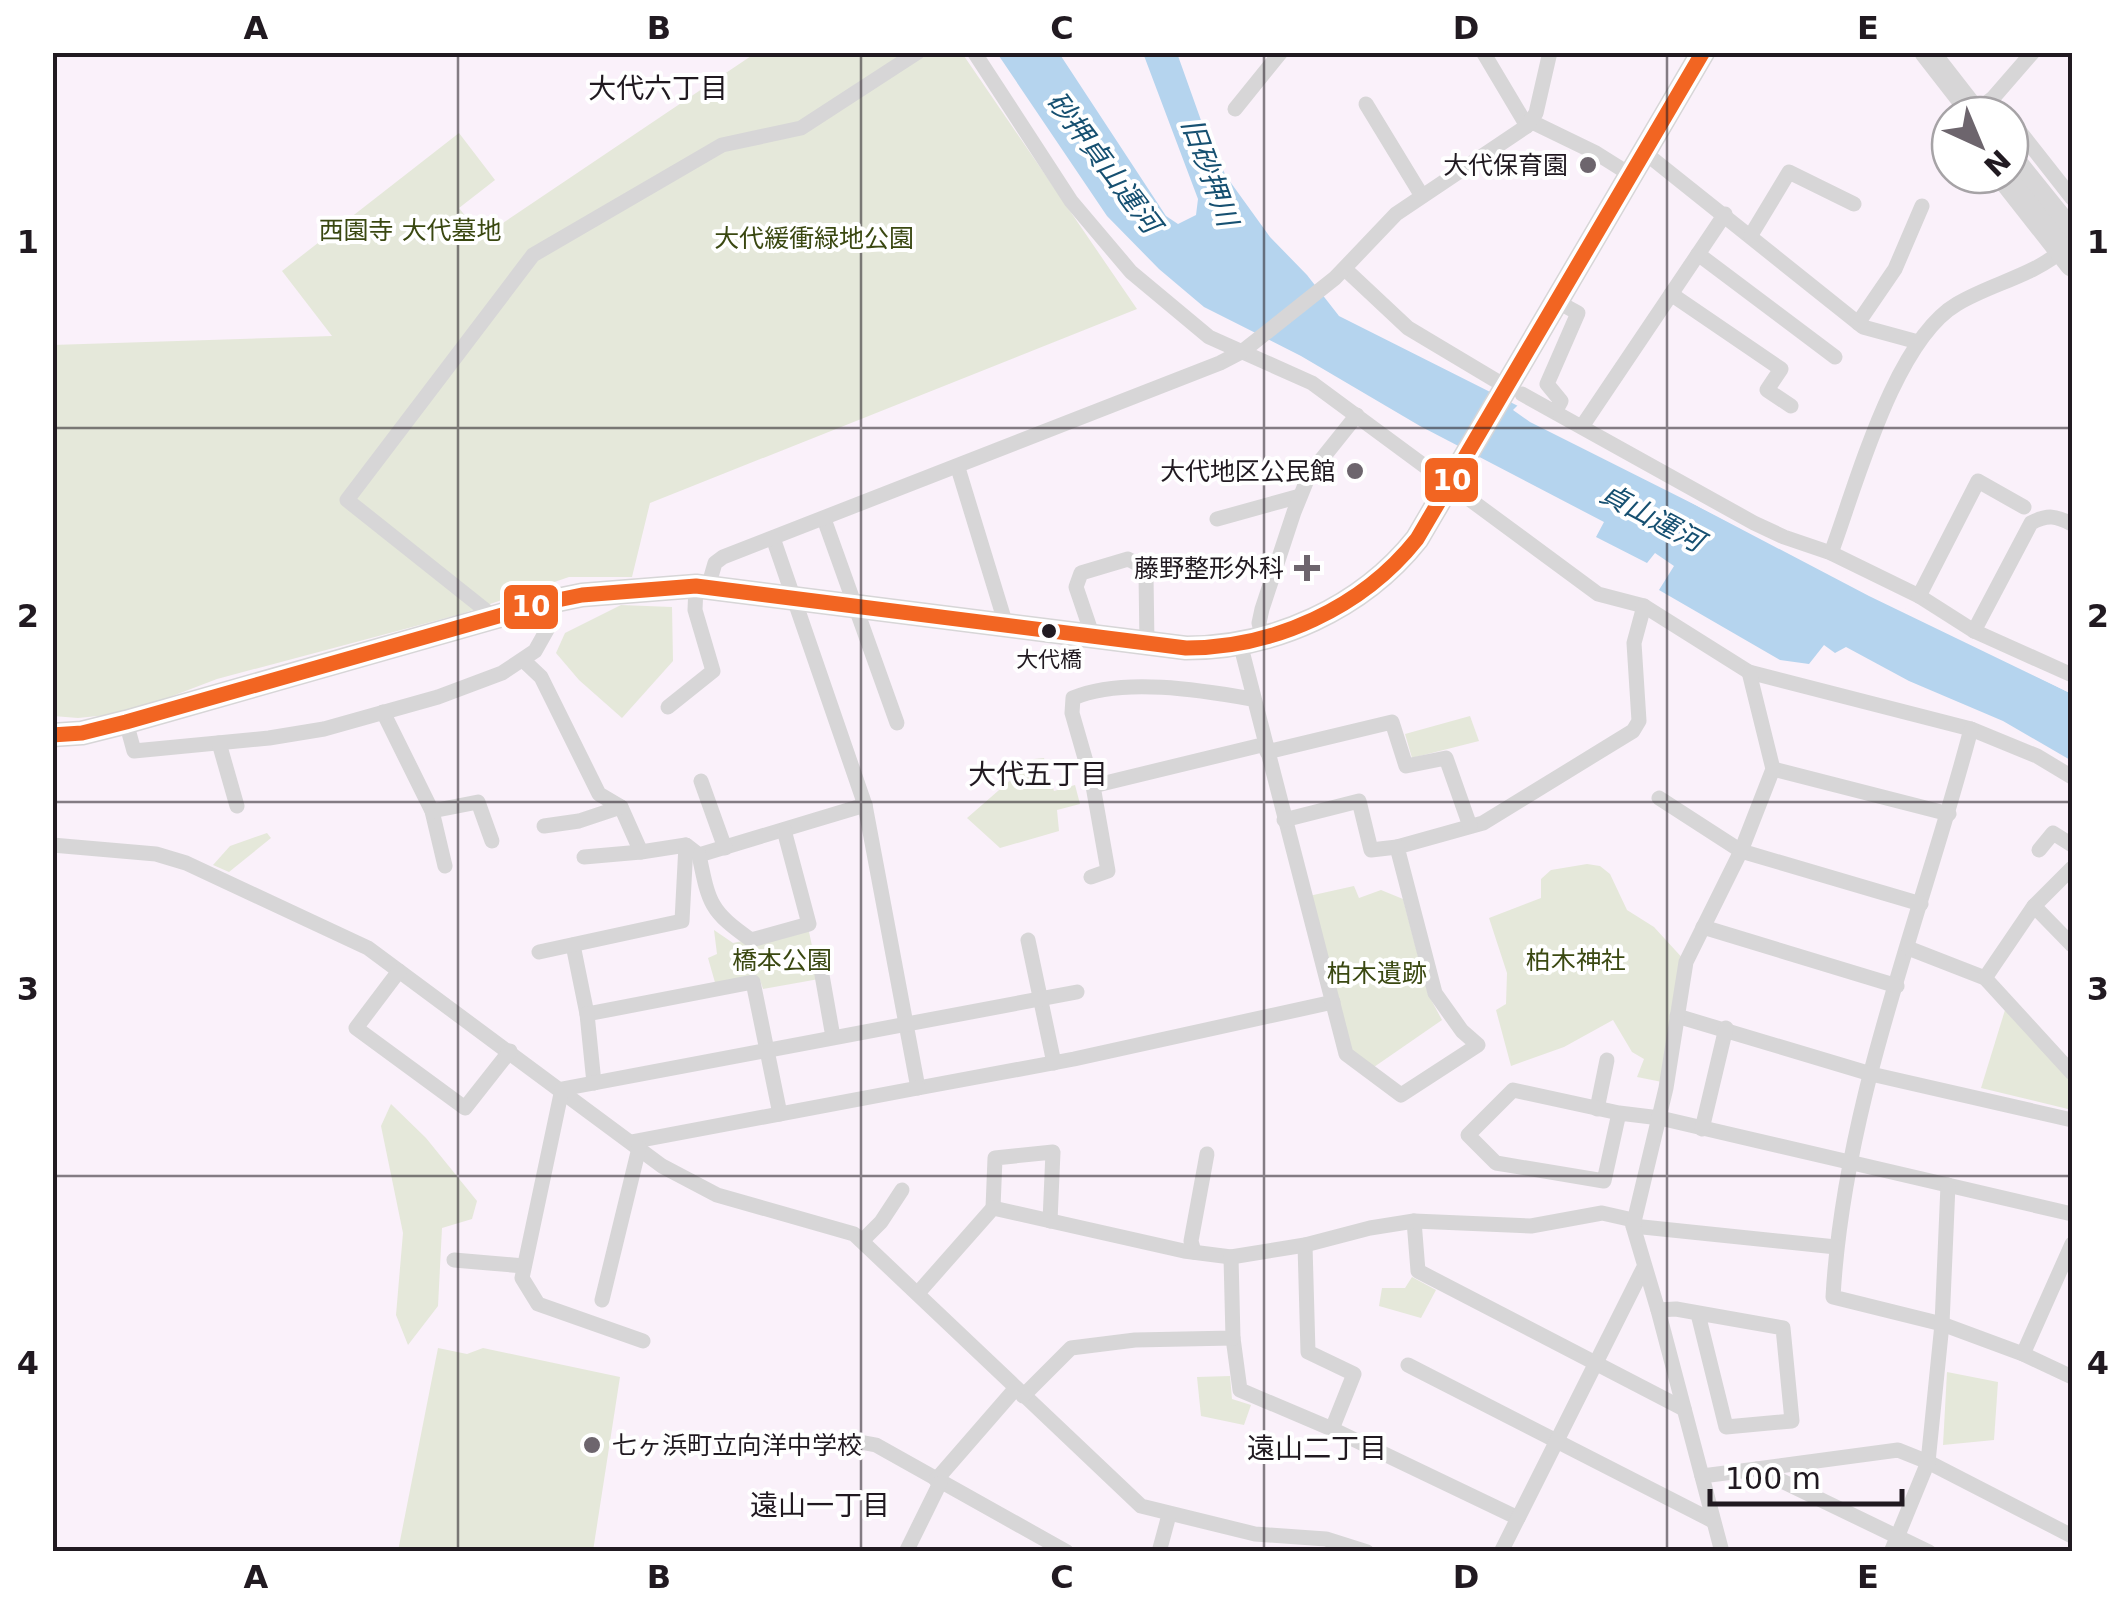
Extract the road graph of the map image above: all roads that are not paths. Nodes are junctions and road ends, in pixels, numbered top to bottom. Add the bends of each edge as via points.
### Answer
1 (918, 52) edge
2 (974, 52) edge
3 (1483, 52) edge
4 (1550, 52) edge
5 (1703, 52) edge
6 (1905, 52) edge
7 (1927, 52) edge
8 (2033, 52) edge
9 (1276, 55) edge
10 (1956, 95) edge
11 (1962, 95) edge
12 (1989, 95) edge
13 (1366, 104) dead end
14 (1235, 109) dead end
15 (1529, 124) junction
16 (2030, 145) edge
17 (1637, 164) junction
18 (2030, 187) edge
19 (2021, 195) edge
20 (1422, 196) junction
21 (2072, 198) edge
22 (1854, 204) dead end
23 (1922, 206) dead end
24 (1725, 214) junction
25 (1752, 236) junction
26 (2070, 248) edge
27 (1698, 254) junction
28 (1340, 274) junction
29 (1671, 294) junction
30 (1558, 302) junction
31 (1858, 323) junction
32 (1918, 342) junction
33 (1243, 351) junction
34 (1836, 358) dead end
35 (1508, 389) junction
36 (1792, 406) dead end
37 (1556, 410) junction
38 (1357, 415) junction
39 (1583, 425) junction
40 (958, 468) junction
41 (1450, 487) junction
42 (1300, 496) junction
43 (2024, 507) dead end
44 (824, 519) junction
45 (1217, 519) dead end
46 (2072, 524) edge
47 (773, 538) junction
48 (1832, 553) junction
49 (702, 587) junction
50 (1920, 596) junction
51 (794, 598) junction
52 (548, 602) junction
53 (1644, 606) junction
54 (855, 607) junction
55 (494, 616) junction
56 (1006, 625) junction
57 (1974, 631) junction
58 (1092, 636) junction
59 (1251, 640) junction
60 (1147, 644) junction
61 (524, 660) junction
62 (1749, 672) junction
63 (2072, 675) edge
64 (1252, 699) junction
65 (668, 707) dead end
66 (384, 712) junction
67 (126, 722) junction
68 (896, 723) dead end
69 (1971, 728) junction
70 (52, 735) edge
71 (219, 743) junction
72 (1266, 748) junction
73 (2037, 756) junction
74 (1773, 768) junction
75 (2072, 777) edge
76 (701, 781) dead end
77 (1093, 786) junction
78 (2072, 792) edge
79 (1659, 798) dead end
80 (865, 805) junction
81 (236, 807) dead end
82 (621, 807) junction
83 (432, 812) junction
84 (1948, 814) junction
85 (1284, 820) junction
86 (544, 826) dead end
87 (1470, 826) junction
88 (784, 830) junction
89 (492, 841) dead end
90 (52, 845) edge
91 (2072, 846) edge
92 (1397, 847) junction
93 (725, 848) junction
94 (693, 850) junction
95 (2039, 850) dead end
96 (1741, 851) junction
97 (641, 852) junction
98 (584, 857) dead end
99 (445, 866) dead end
100 (2072, 868) edge
101 (1091, 877) dead end
102 (1920, 904) junction
103 (2034, 906) junction
104 (1703, 927) junction
105 (1028, 940) dead end
106 (573, 945) junction
107 (2072, 945) edge
108 (1908, 948) junction
109 (539, 952) dead end
110 (400, 970) junction
111 (822, 975) dead end
112 (1986, 978) junction
113 (1897, 986) junction
114 (1077, 992) dead end
115 (1041, 1000) junction
116 (1332, 1002) junction
117 (587, 1014) junction
118 (1677, 1016) junction
119 (905, 1023) junction
120 (1726, 1028) junction
121 (833, 1037) junction
122 (768, 1050) junction
123 (510, 1051) junction
124 (1607, 1060) dead end
125 (1054, 1063) junction
126 (2072, 1073) edge
127 (1871, 1074) junction
128 (594, 1083) junction
129 (918, 1088) junction
130 (562, 1089) junction
131 (1597, 1109) junction
132 (1619, 1113) junction
133 (780, 1114) junction
134 (1660, 1118) junction
135 (2072, 1120) edge
136 (1702, 1129) junction
137 (635, 1145) junction
138 (1207, 1154) dead end
139 (1851, 1163) junction
140 (1948, 1185) junction
141 (902, 1190) dead end
142 (994, 1208) junction
143 (2072, 1214) edge
144 (1050, 1221) junction
145 (1414, 1221) junction
146 (1633, 1223) junction
147 (862, 1241) junction
148 (2072, 1244) edge
149 (1305, 1245) junction
150 (1836, 1247) junction
151 (1194, 1252) junction
152 (1231, 1257) junction
153 (454, 1260) dead end
154 (524, 1266) junction
155 (1643, 1268) junction
156 (918, 1293) junction
157 (602, 1300) dead end
158 (1658, 1310) junction
159 (1698, 1314) junction
160 (1942, 1324) junction
161 (1233, 1338) junction
162 (644, 1342) dead end
163 (2024, 1354) junction
164 (1594, 1364) junction
165 (1408, 1365) dead end
166 (2072, 1378) edge
167 (1019, 1392) junction
168 (1684, 1408) junction
169 (1332, 1428) junction
170 (849, 1440) dead end
171 (1556, 1442) junction
172 (1928, 1462) junction
173 (1757, 1469) junction
174 (1702, 1476) junction
175 (938, 1481) junction
176 (1169, 1515) junction
177 (1518, 1518) junction
178 (1712, 1520) junction
179 (2072, 1535) edge
180 (1895, 1544) edge
181 (1721, 1547) edge
182 (1057, 1549) edge
183 (906, 1552) edge
184 (1159, 1552) edge
185 (1367, 1552) edge
186 (1501, 1552) edge
187 (1740, 1552) edge
188 (1929, 1552) edge
189 (2067, 1552) edge

1 - 55 street via 801,128 722,145 533,255 358,485 347,500
2 - 33 street via 1105,244 1190,323
3 - 15 street
4 - 15 street
5 - 17 main road
6 - 10 main road
7 - 11 main road
8 - 12 street
9 - 14 street
13 - 20 street
15 - 17 street
15 - 20 street
16 - 21 street
17 - 24 street
17 - 30 main road
18 - 26 main road
19 - 26 main road
20 - 28 street
22 - 25 street via 1789,172
23 - 31 street via 1895,270
24 - 25 street
24 - 27 street
25 - 31 street
26 - 32 street via 1955,305
27 - 29 street
27 - 34 street
28 - 33 street
28 - 35 street via 1408,328
29 - 36 street via 1781,369 1768,390
29 - 39 street
30 - 35 main road
30 - 37 street via 1578,313 1547,384 1561,401
31 - 32 street
32 - 48 street via 1892,389
33 - 38 street via 1312,383
33 - 40 street
35 - 37 street
35 - 41 main road
37 - 39 street
38 - 41 street
38 - 42 street
39 - 48 street via 1784,538
40 - 44 street
40 - 56 street
41 - 53 street via 1598,594
41 - 59 main road via 1417,539 1376,582 1324,614
42 - 45 street
42 - 59 street
43 - 50 street via 1978,481
44 - 47 street
44 - 54 street
46 - 57 street via 2044,516 2032,522
47 - 49 street via 714,563
47 - 51 street
48 - 50 street
49 - 51 main road
49 - 52 main road
49 - 65 street via 696,610 714,672
50 - 57 street
51 - 54 main road
51 - 80 street
52 - 55 main road
52 - 61 street via 548,628
53 - 62 street
53 - 87 street via 1634,643 1639,720 1633,731
54 - 56 main road
54 - 68 street
55 - 67 main road
56 - 58 main road
57 - 63 street
58 - 60 main road
58 - 60 street via 1076,587 1081,572 1128,559 1146,575
59 - 60 main road via 1203,648
59 - 64 street
61 - 66 street via 438,698
61 - 82 street via 541,678 600,794
62 - 69 street
62 - 74 street
64 - 72 street
64 - 77 street via 1129,688 1073,698
66 - 71 street via 324,729
66 - 83 street
67 - 70 main road
67 - 71 street via 134,750
69 - 73 street
69 - 84 street
71 - 81 street
72 - 77 street
72 - 85 street
72 - 87 street via 1392,722 1406,766 1446,758
73 - 75 street
73 - 78 street
74 - 84 street
74 - 96 street
76 - 93 street
77 - 101 street via 1108,871
79 - 96 street
80 - 88 street
80 - 119 street
82 - 86 street
82 - 97 street
83 - 89 street via 478,802
83 - 99 street
84 - 102 street
85 - 92 street via 1359,801 1371,850
85 - 116 street
87 - 92 street
88 - 93 street
88 - 94 street via 809,924 751,940 719,917
90 - 110 street via 186,863 368,948
91 - 95 street via 2053,833
92 - 116 street via 1435,993 1478,1045 1401,1095 1346,1054
93 - 94 street
94 - 97 street
94 - 106 street via 682,921
96 - 102 street
96 - 104 street
97 - 98 street
100 - 103 street
102 - 108 street
103 - 107 street
103 - 112 street
104 - 113 street
104 - 118 street via 1686,962
105 - 115 street
106 - 109 street
106 - 117 street
108 - 112 street
108 - 113 street
110 - 123 street
110 - 123 street via 356,1028 465,1108
111 - 121 street
112 - 126 street
113 - 127 street
114 - 115 street
115 - 119 street
115 - 125 street
116 - 125 street
117 - 122 street via 753,982
117 - 128 street
118 - 120 street
118 - 134 street
119 - 121 street
119 - 129 street
120 - 127 street
120 - 136 street
121 - 122 street
122 - 128 street
122 - 133 street
123 - 130 street
124 - 131 street
125 - 129 street
127 - 135 street
127 - 139 street
128 - 130 street
129 - 133 street
130 - 137 street
130 - 154 street
131 - 132 street
131 - 132 street via 1513,1090 1468,1135 1496,1163 1604,1182
132 - 134 street
133 - 137 street
134 - 136 street
134 - 146 street
136 - 139 street
137 - 147 street via 717,1195
137 - 157 street
138 - 151 street
139 - 140 street
139 - 150 street
140 - 143 street
140 - 160 street
141 - 147 street
142 - 144 street
142 - 144 street via 996,1158 1053,1152
142 - 156 street
144 - 151 street
145 - 146 street via 1530,1226 1602,1213
145 - 149 street
145 - 164 street via 1418,1271
146 - 150 street
146 - 155 street
147 - 156 street
148 - 163 street
149 - 152 street
149 - 169 street via 1308,1352 1354,1374
150 - 160 street via 1833,1297
151 - 152 street
152 - 161 street
153 - 154 street
154 - 162 street via 522,1278 538,1304
155 - 158 street
155 - 164 street
156 - 167 street
158 - 159 street
158 - 168 street
159 - 159 street via 1783,1328 1792,1421 1726,1428
160 - 163 street
160 - 172 street
161 - 167 street via 1071,1348
161 - 169 street via 1240,1390
163 - 166 street
164 - 168 street
164 - 171 street
165 - 171 street
167 - 175 street
167 - 176 street via 1129,1498
168 - 174 street
169 - 177 street
170 - 175 street via 876,1445
171 - 177 street
171 - 178 street
172 - 173 street via 1898,1450
172 - 179 street
172 - 180 street
173 - 174 street
173 - 180 street
174 - 178 street
175 - 182 street
175 - 183 street
176 - 184 street
176 - 185 street via 1255,1534 1338,1541
177 - 186 street
178 - 181 street
179 - 189 street
180 - 188 street
181 - 187 street

